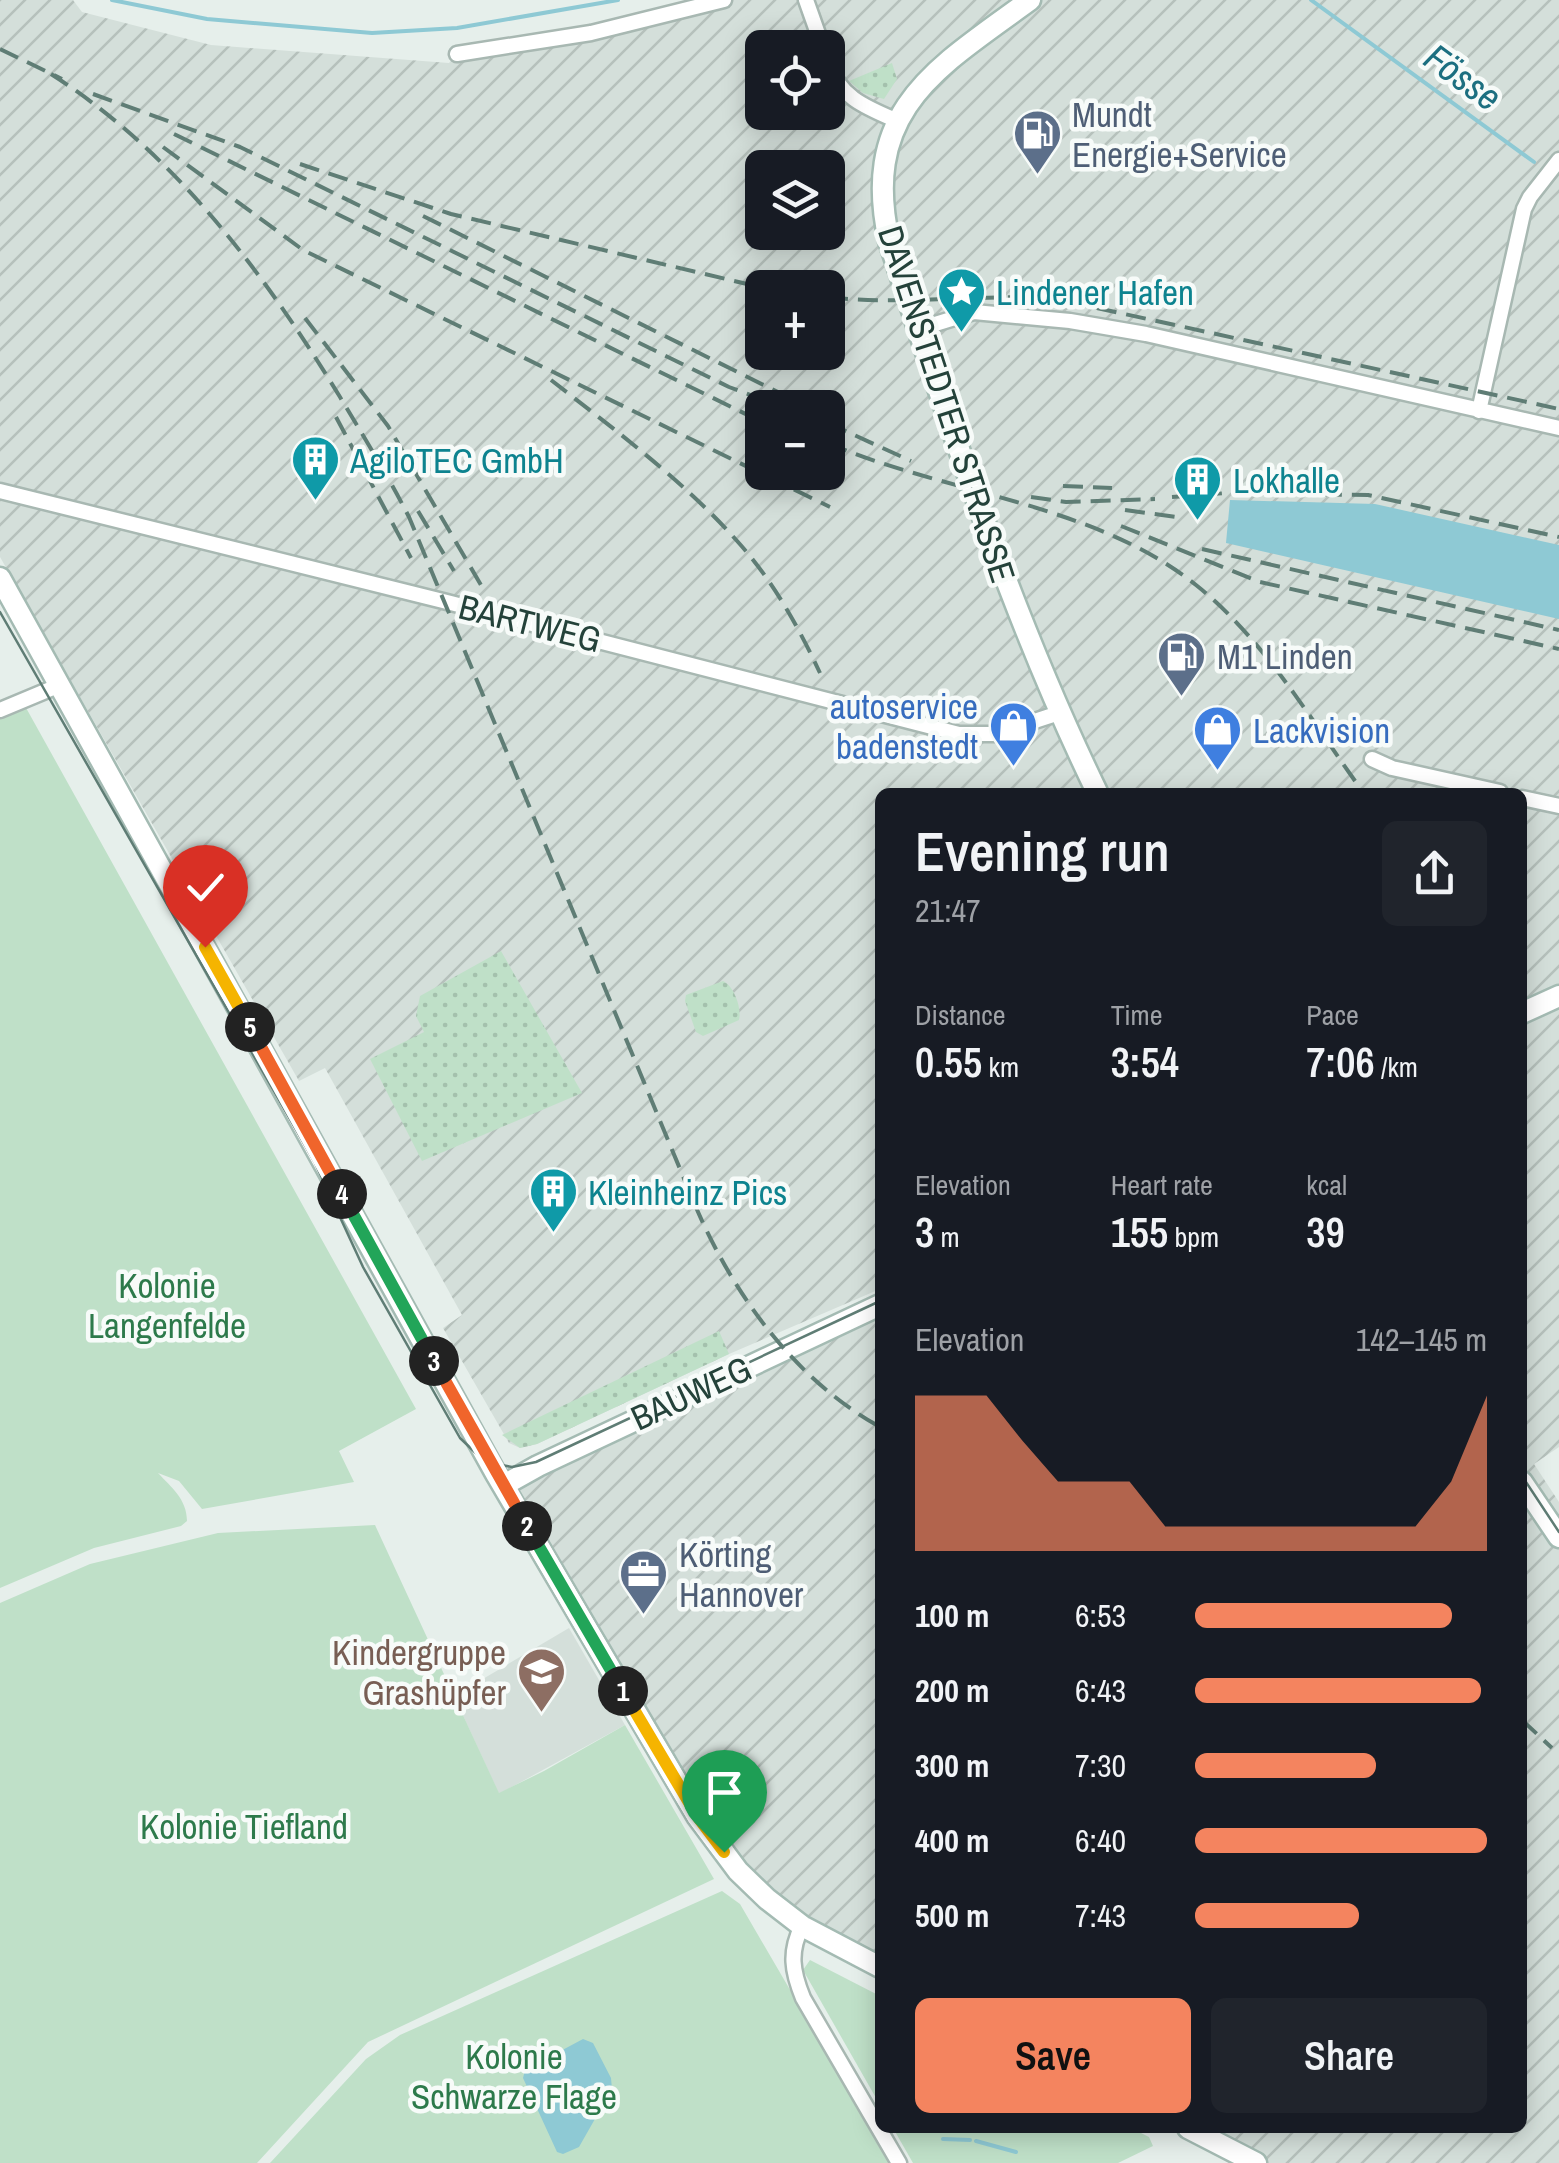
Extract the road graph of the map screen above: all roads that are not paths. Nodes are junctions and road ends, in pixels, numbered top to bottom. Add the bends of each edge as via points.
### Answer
1 (724, 0) edge
2 (806, 0) edge
3 (1030, 0) edge
4 (817, 30) edge
5 (457, 54) dead end
6 (845, 94) edge
7 (898, 121) junction
8 (1559, 160) edge
9 (918, 329) junction
10 (1479, 411) junction
11 (1559, 428) edge
12 (0, 491) edge
13 (0, 578) edge
14 (60, 685) junction
15 (0, 710) edge
16 (1058, 713) junction
17 (1372, 759) dead end
18 (1095, 788) edge
19 (1482, 788) edge
20 (1527, 799) edge
21 (1559, 806) edge
22 (1559, 996) edge
23 (1527, 1011) edge
24 (875, 1307) edge
25 (504, 1485) junction
26 (1527, 1489) edge
27 (1559, 1537) edge
28 (802, 1926) junction
29 (875, 1964) edge
30 (875, 2121) edge
31 (882, 2133) edge
32 (1198, 2133) edge
33 (899, 2163) edge
34 (1256, 2163) edge

1 - 5 street via 591,33
2 - 4 street
3 - 7 street, DAVENSTEDTER STRASSE via 928,77
6 - 7 street
7 - 9 street, DAVENSTEDTER STRASSE via 886,152 883,213
8 - 10 street via 1524,209
9 - 10 street via 974,312 1070,320
9 - 16 street, DAVENSTEDTER STRASSE
10 - 11 street
12 - 16 street, BARTWEG via 959,734 995,734
13 - 14 street
14 - 15 street
14 - 25 street
16 - 18 street, DAVENSTEDTER STRASSE
17 - 19 street
20 - 21 street
22 - 23 street
24 - 25 street, BAUWEG
25 - 28 street via 697,1816 738,1872
26 - 27 street
28 - 29 street
28 - 30 street via 792,1952 798,1986
31 - 33 street
32 - 34 street

